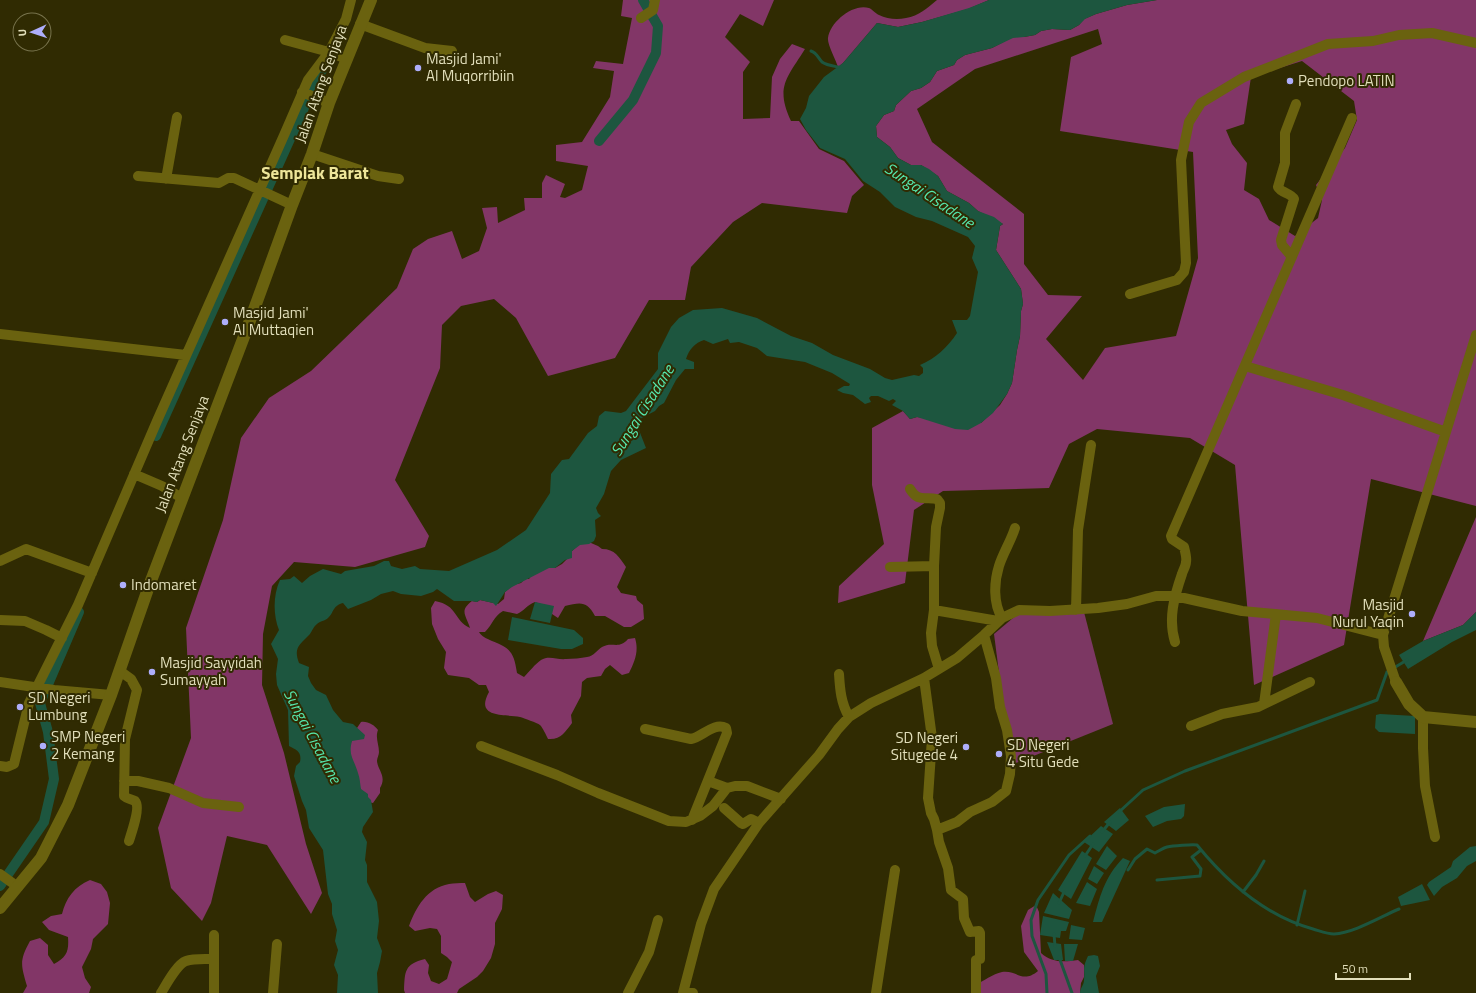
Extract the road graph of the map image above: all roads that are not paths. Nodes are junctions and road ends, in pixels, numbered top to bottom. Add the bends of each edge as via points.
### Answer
1 (351, 0) edge
2 (371, 0) edge
3 (654, 5) edge
4 (641, 18) dead end
5 (360, 24) junction
6 (285, 40) dead end
7 (1476, 44) edge
8 (452, 51) dead end
9 (330, 52) junction
10 (345, 58) junction
11 (304, 93) junction
12 (329, 103) junction
13 (1296, 104) dead end
14 (177, 117) dead end
15 (1352, 118) dead end
16 (312, 154) junction
17 (138, 176) dead end
18 (166, 179) junction
19 (399, 179) dead end
20 (259, 189) junction
21 (292, 205) junction
22 (1292, 257) junction
23 (1130, 294) dead end
24 (0, 334) edge
25 (1476, 335) edge
26 (186, 355) junction
27 (1245, 366) junction
28 (1446, 432) junction
29 (1091, 446) dead end
30 (140, 476) junction
31 (910, 489) dead end
32 (182, 498) junction
33 (1015, 528) dead end
34 (0, 560) edge
35 (934, 566) junction
36 (890, 567) dead end
37 (92, 573) junction
38 (1175, 596) junction
39 (934, 610) junction
40 (1076, 610) junction
41 (1276, 614) junction
42 (1000, 619) junction
43 (0, 620) edge
44 (984, 635) junction
45 (1383, 635) junction
46 (62, 638) junction
47 (1175, 642) dead end
48 (939, 669) junction
49 (120, 671) junction
50 (839, 674) dead end
51 (924, 678) junction
52 (0, 682) edge
53 (1310, 682) dead end
54 (1396, 682) joint
55 (37, 688) junction
56 (111, 695) junction
57 (1264, 704) junction
58 (849, 717) junction
59 (1423, 717) junction
60 (1476, 722) edge
61 (1191, 726) dead end
62 (645, 730) dead end
63 (481, 746) dead end
64 (0, 766) edge
65 (124, 781) junction
66 (708, 782) junction
67 (727, 788) junction
68 (781, 799) junction
69 (239, 806) dead end
70 (724, 808) dead end
71 (692, 820) junction
72 (759, 823) junction
73 (937, 830) junction
74 (1434, 837) dead end
75 (130, 842) dead end
76 (895, 870) dead end
77 (2, 875) edge
78 (15, 885) junction
79 (0, 908) edge
80 (658, 920) dead end
81 (214, 934) dead end
82 (277, 944) dead end
83 (214, 959) junction
84 (161, 993) edge
85 (214, 993) edge
86 (273, 993) edge
87 (628, 993) edge
88 (683, 993) edge
89 (693, 993) edge
90 (876, 993) edge
91 (976, 993) edge

1 - 9 street via 346,19
2 - 5 main road, Jalan Atang Senjaya
3 - 4 street
5 - 8 street via 431,50
5 - 10 main road, Jalan Atang Senjaya
6 - 9 street
7 - 23 street via 1432,33 1328,44 1244,77 1201,104 1189,122 1181,160 1186,263 1184,272 1177,280
9 - 10 street
9 - 11 street via 312,73
10 - 12 main road, Jalan Atang Senjaya
11 - 12 street
11 - 20 street
12 - 16 main road, Jalan Atang Senjaya
13 - 22 street via 1285,133 1285,164 1278,187 1294,199 1281,240
14 - 18 street
15 - 22 street
16 - 19 street via 378,176
16 - 21 main road, Jalan Atang Senjaya
17 - 18 street
18 - 20 street via 220,184 231,177
20 - 21 street
20 - 26 street
21 - 32 main road, Jalan Atang Senjaya
22 - 27 street
24 - 26 street
25 - 28 street
26 - 30 street
27 - 28 street via 1343,395
27 - 38 street via 1171,536 1184,547 1187,562
28 - 45 street
29 - 40 street via 1078,530
30 - 32 street
30 - 37 street
31 - 35 street via 921,499 937,499 940,503
32 - 49 main road, Jalan Atang Senjaya
33 - 42 street via 998,571 996,604
34 - 37 street via 26,549
35 - 36 street
35 - 39 street
37 - 46 street
38 - 40 street via 1156,596 1127,604
38 - 41 street via 1242,611
38 - 47 street via 1171,619
39 - 42 street
39 - 48 street via 932,646
40 - 42 street via 1019,610
41 - 45 street via 1317,618
41 - 57 street
42 - 44 street
43 - 46 street via 25,621
44 - 48 street via 958,658
44 - 73 street via 996,678 1011,756 1006,791 958,822
45 - 54 street via 1387,658
46 - 55 street
48 - 51 street
49 - 56 main road, Jalan Atang Senjaya
49 - 65 street via 131,679 137,690 125,739
50 - 58 street via 840,695
51 - 58 street via 871,703
51 - 73 street via 932,738 928,798
52 - 55 street
53 - 57 street
54 - 59 main road via 1409,704
55 - 56 street
55 - 64 street via 26,712 14,764
56 - 78 main road, Jalan Atang Senjaya via 68,805 41,858
57 - 61 street via 1222,714
58 - 68 street
59 - 60 main road
59 - 74 street via 1425,786
62 - 66 street via 691,739 720,726 726,728 727,733
63 - 71 street via 669,821 679,823
65 - 69 street via 138,781 169,788 203,803
65 - 75 street via 124,797 137,804
66 - 67 street
66 - 71 street
67 - 68 street via 747,786
67 - 71 street via 707,812
68 - 72 street
70 - 72 street via 741,823 751,819
72 - 88 street via 714,889 701,924
73 - 91 street via 948,868 951,890 962,899 964,918 970,932 980,933 980,959 976,960
76 - 90 street
77 - 78 street
78 - 79 main road, Jalan Atang Senjaya
80 - 87 street via 649,952
81 - 83 street
82 - 86 street
83 - 84 street via 184,962
83 - 85 street
88 - 89 street

